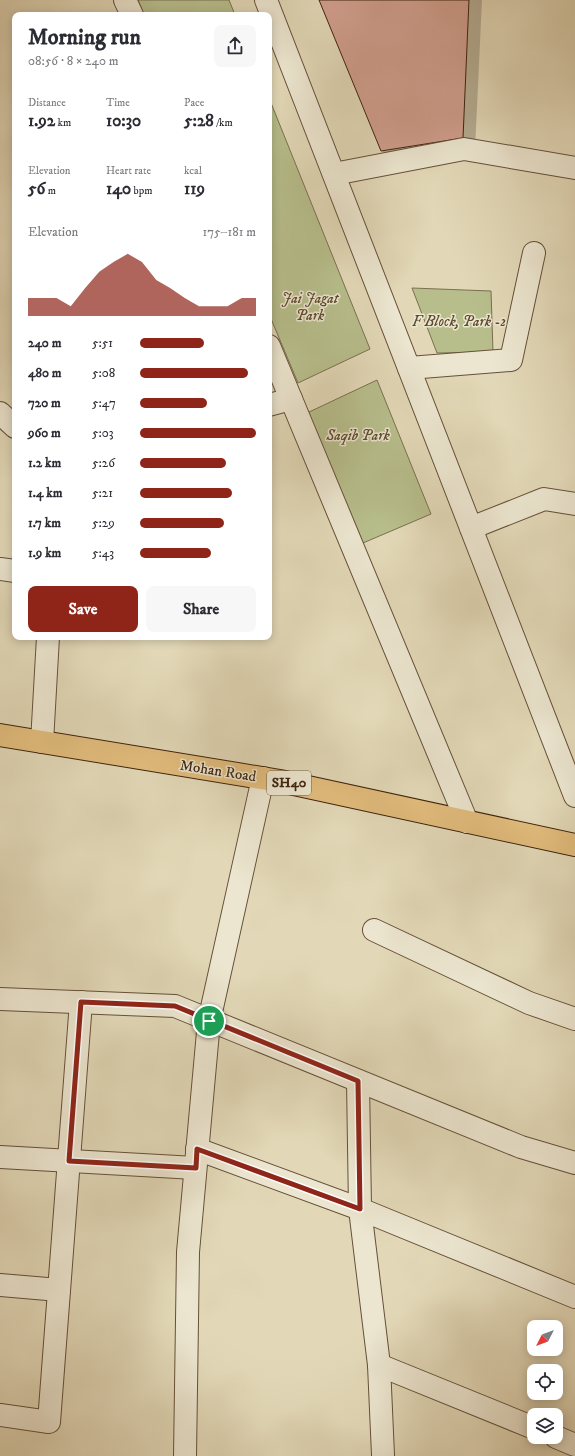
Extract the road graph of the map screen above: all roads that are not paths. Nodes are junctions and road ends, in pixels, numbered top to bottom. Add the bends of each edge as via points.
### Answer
1 (125, 0) edge
2 (266, 0) edge
3 (131, 12) edge
4 (271, 12) edge
5 (272, 15) edge
6 (575, 168) edge
7 (334, 174) junction
8 (534, 253) dead end
9 (272, 353) edge
10 (409, 368) junction
11 (291, 399) junction
12 (272, 404) edge
13 (0, 413) edge
14 (12, 424) edge
15 (575, 504) edge
16 (471, 528) junction
17 (0, 569) edge
18 (12, 571) edge
19 (48, 640) edge
20 (0, 735) edge
21 (42, 742) junction
22 (262, 778) junction
23 (575, 796) edge
24 (467, 822) junction
25 (575, 845) edge
26 (374, 930) dead end
27 (0, 999) edge
28 (81, 1002) junction
29 (575, 1019) edge
30 (209, 1021) junction
31 (358, 1081) junction
32 (0, 1157) edge
33 (196, 1158) junction
34 (69, 1161) junction
35 (575, 1162) edge
36 (360, 1209) junction
37 (0, 1285) edge
38 (60, 1290) junction
39 (575, 1297) edge
40 (379, 1365) junction
41 (0, 1415) edge
42 (527, 1425) edge
43 (563, 1440) edge
44 (575, 1445) edge
45 (383, 1455) edge
46 (185, 1456) edge

1 - 3 street
2 - 4 street
5 - 7 street
6 - 7 street via 464,149
7 - 10 street
8 - 10 street via 511,360
9 - 11 street
10 - 16 street
11 - 12 street
11 - 24 street
13 - 14 street
15 - 16 street via 544,498
16 - 23 street
17 - 18 street
19 - 21 street
20 - 21 main road, Mohan Road / SH40
21 - 22 main road, Mohan Road / SH40
22 - 24 main road, Mohan Road / SH40
22 - 30 street
24 - 25 main road, Mohan Road / SH40
26 - 29 street via 528,1003
27 - 28 street
28 - 30 street via 175,1006
28 - 34 street
30 - 31 street
30 - 33 street
31 - 35 street via 521,1147
31 - 36 street
32 - 34 street
33 - 34 street
33 - 36 street
33 - 46 street via 188,1252
34 - 38 street
36 - 39 street
36 - 40 street
37 - 38 street
38 - 41 street via 49,1422
40 - 42 street
40 - 45 street
43 - 44 street

